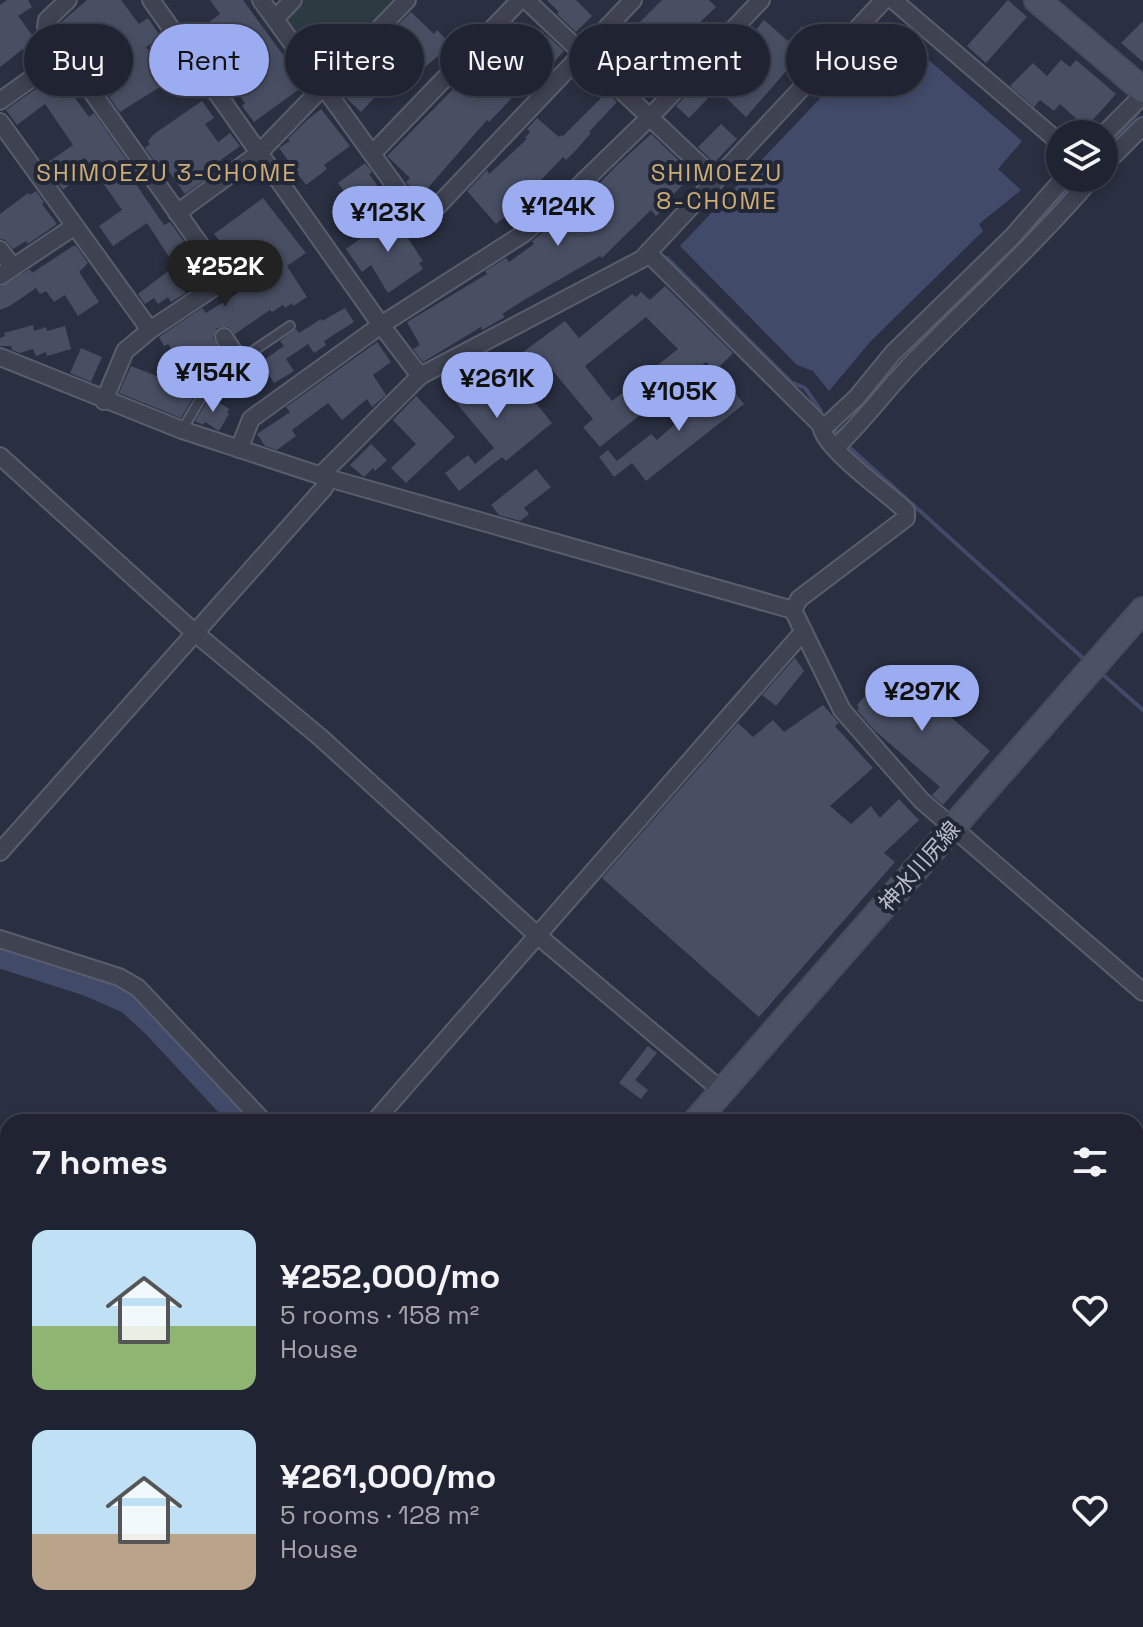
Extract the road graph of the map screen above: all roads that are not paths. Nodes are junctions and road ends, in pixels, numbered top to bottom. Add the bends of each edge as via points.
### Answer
1 (68, 0) edge
2 (151, 0) edge
3 (261, 0) edge
4 (293, 0) edge
5 (407, 0) edge
6 (520, 0) edge
7 (526, 0) edge
8 (633, 0) edge
9 (761, 0) edge
10 (884, 0) edge
11 (893, 0) edge
12 (1037, 0) edge
13 (275, 19) junction
14 (46, 24) edge
15 (384, 24) edge
16 (610, 24) edge
17 (285, 33) edge
18 (569, 40) edge
19 (569, 68) edge
20 (24, 84) edge
21 (1143, 93) edge
22 (93, 96) edge
23 (315, 96) edge
24 (330, 96) edge
25 (629, 96) edge
26 (0, 101) edge
27 (651, 116) junction
28 (1117, 120) edge
29 (0, 122) edge
30 (1143, 126) edge
31 (1046, 131) edge
32 (1118, 151) edge
33 (258, 154) junction
34 (372, 154) junction
35 (715, 179) junction
36 (1052, 192) edge
37 (1079, 192) edge
38 (177, 213) junction
39 (75, 226) junction
40 (0, 250) edge
41 (648, 253) junction
42 (6, 272) edge
43 (381, 325) junction
44 (290, 326) dead end
45 (150, 330) junction
46 (224, 337) dead end
47 (0, 357) edge
48 (239, 360) junction
49 (420, 376) junction
50 (104, 401) junction
51 (821, 425) junction
52 (182, 430) junction
53 (835, 448) junction
54 (239, 449) junction
55 (0, 456) edge
56 (325, 476) junction
57 (793, 610) junction
58 (1143, 610) edge
59 (803, 632) junction
60 (195, 633) junction
61 (953, 827) junction
62 (0, 852) edge
63 (537, 935) junction
64 (0, 939) edge
65 (1143, 992) edge
66 (722, 1091) junction
67 (256, 1114) edge
68 (381, 1114) edge
69 (702, 1114) edge

1 - 14 street
2 - 33 street
3 - 13 street
4 - 13 street
5 - 15 street
6 - 34 street
7 - 18 street
8 - 16 street
9 - 27 street
10 - 35 street
11 - 31 street
12 - 21 main road
13 - 17 street
19 - 34 street via 426,216 414,212
20 - 26 street
21 - 28 street
22 - 38 street
23 - 33 street
24 - 34 street
25 - 27 street
27 - 35 street
27 - 43 street via 523,234
29 - 39 street
30 - 32 street
33 - 38 street
33 - 43 street
35 - 41 street
36 - 51 street via 893,353 857,397
37 - 53 street
38 - 45 street via 223,277
39 - 42 street
39 - 45 street
40 - 42 street
41 - 49 street
41 - 51 street
43 - 49 street
43 - 54 street via 251,419
44 - 48 lane
45 - 50 street via 125,351
46 - 48 street
47 - 50 street
48 - 52 lane via 213,378
49 - 56 street
50 - 52 street
51 - 53 street via 823,436
52 - 54 street
53 - 57 street via 907,516 799,599
54 - 56 street
55 - 60 street
56 - 57 street
56 - 60 street via 324,488
57 - 59 street
58 - 61 main road, 神水川尻線
59 - 61 street via 842,710 921,800
59 - 63 street
60 - 62 street
60 - 63 street via 321,738
61 - 65 street
61 - 66 main road, 神水川尻線
63 - 66 street
63 - 68 street
64 - 67 street via 119,977 138,988
66 - 69 main road, 神水川尻線

